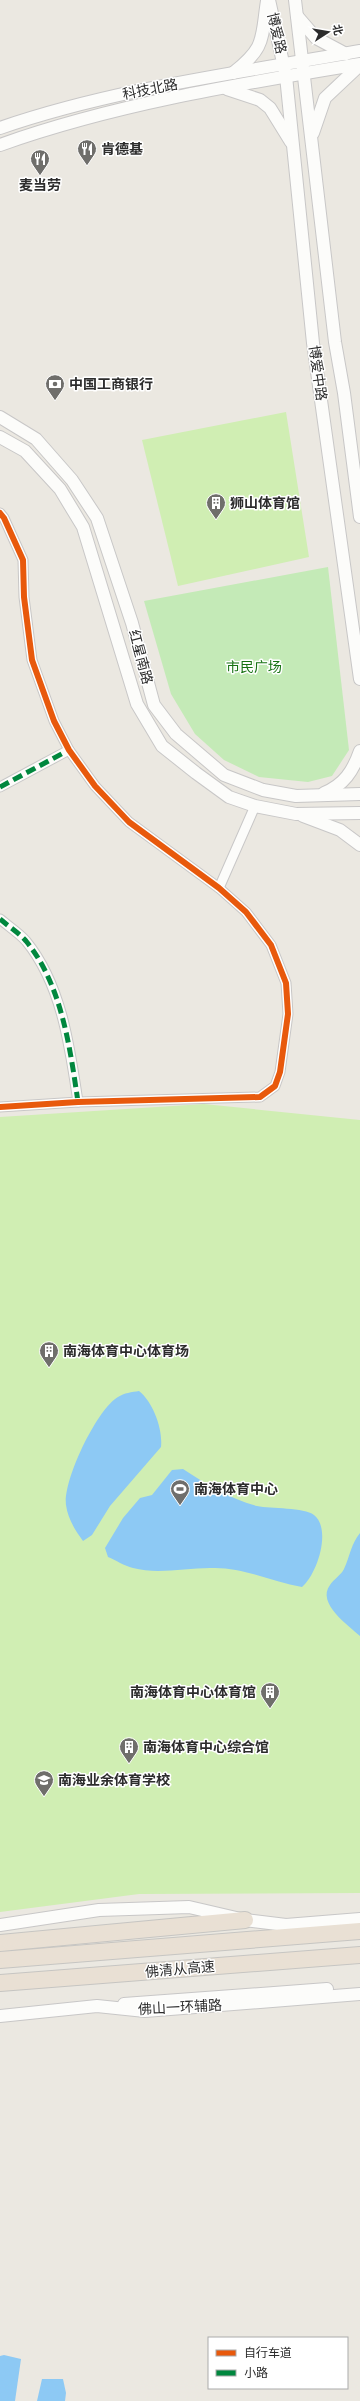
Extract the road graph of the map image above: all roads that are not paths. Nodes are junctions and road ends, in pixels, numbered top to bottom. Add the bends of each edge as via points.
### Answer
1 (268, 0) edge
2 (295, 0) edge
3 (297, 16) junction
4 (360, 52) edge
5 (346, 54) junction
6 (360, 64) edge
7 (303, 68) junction
8 (286, 71) junction
9 (231, 74) junction
10 (226, 88) junction
11 (0, 128) edge
12 (311, 140) junction
13 (0, 145) edge
14 (293, 145) junction
15 (0, 417) edge
16 (0, 437) edge
17 (0, 513) edge
18 (360, 517) edge
19 (360, 679) edge
20 (69, 750) junction
21 (360, 751) edge
22 (0, 787) edge
23 (360, 794) edge
24 (318, 795) junction
25 (255, 806) junction
26 (360, 813) edge
27 (296, 814) junction
28 (360, 845) edge
29 (219, 888) junction
30 (0, 919) edge
31 (78, 1102) junction
32 (0, 1107) edge
33 (360, 1919) edge
34 (246, 1920) junction
35 (0, 1925) edge
36 (360, 1931) edge
37 (0, 1943) edge
38 (360, 1955) edge
39 (0, 1960) edge
40 (0, 1983) edge
41 (360, 1986) edge
42 (360, 1994) edge
43 (97, 2006) junction
44 (0, 2016) edge

1 - 8 main road, 博爱路
1 - 9 main road via 261,44 250,60
2 - 3 main road, 博爱路
3 - 5 main road via 316,38
3 - 7 main road, 博爱路
4 - 5 main road
5 - 7 main road
6 - 7 main road
6 - 12 main road via 325,98
7 - 8 main road, 科技北路
7 - 12 main road, 博爱中路
8 - 9 main road, 科技北路
8 - 10 main road
8 - 14 main road, 博爱中路
9 - 11 main road, 科技北路 via 120,94
10 - 13 main road via 50,128
10 - 14 main road via 260,100 270,108
12 - 18 main road, 博爱中路 via 335,342
14 - 19 main road, 博爱中路 via 313,343
15 - 24 main road, 红星南路 via 36,439 72,480 97,518 132,623 154,705 176,734 224,775 263,790 296,796
16 - 25 main road, 红星南路 via 25,451 60,489 82,527 137,704 162,746 229,797
17 - 20 street via 23,560 24,597 32,660 54,721
20 - 22 street
20 - 29 street via 95,786 129,822
21 - 24 main road via 352,771 335,789
23 - 24 main road, 红星南路
25 - 27 main road, 红星南路
25 - 29 street
26 - 27 main road, 红星南路
27 - 28 main road via 340,830
29 - 31 street via 246,912 271,945 286,983 288,1014 280,1072 275,1086 260,1097
30 - 31 street via 26,940 53,987 69,1043
31 - 32 street
33 - 34 main road via 286,1925
34 - 35 main road via 196,1907 99,1910
34 - 37 highway
36 - 39 highway, 佛清从高速
38 - 40 highway, 佛清从高速
41 - 43 main road
42 - 43 main road, 佛山一环辅路 via 145,2011
43 - 44 main road, 佛山一环辅路

